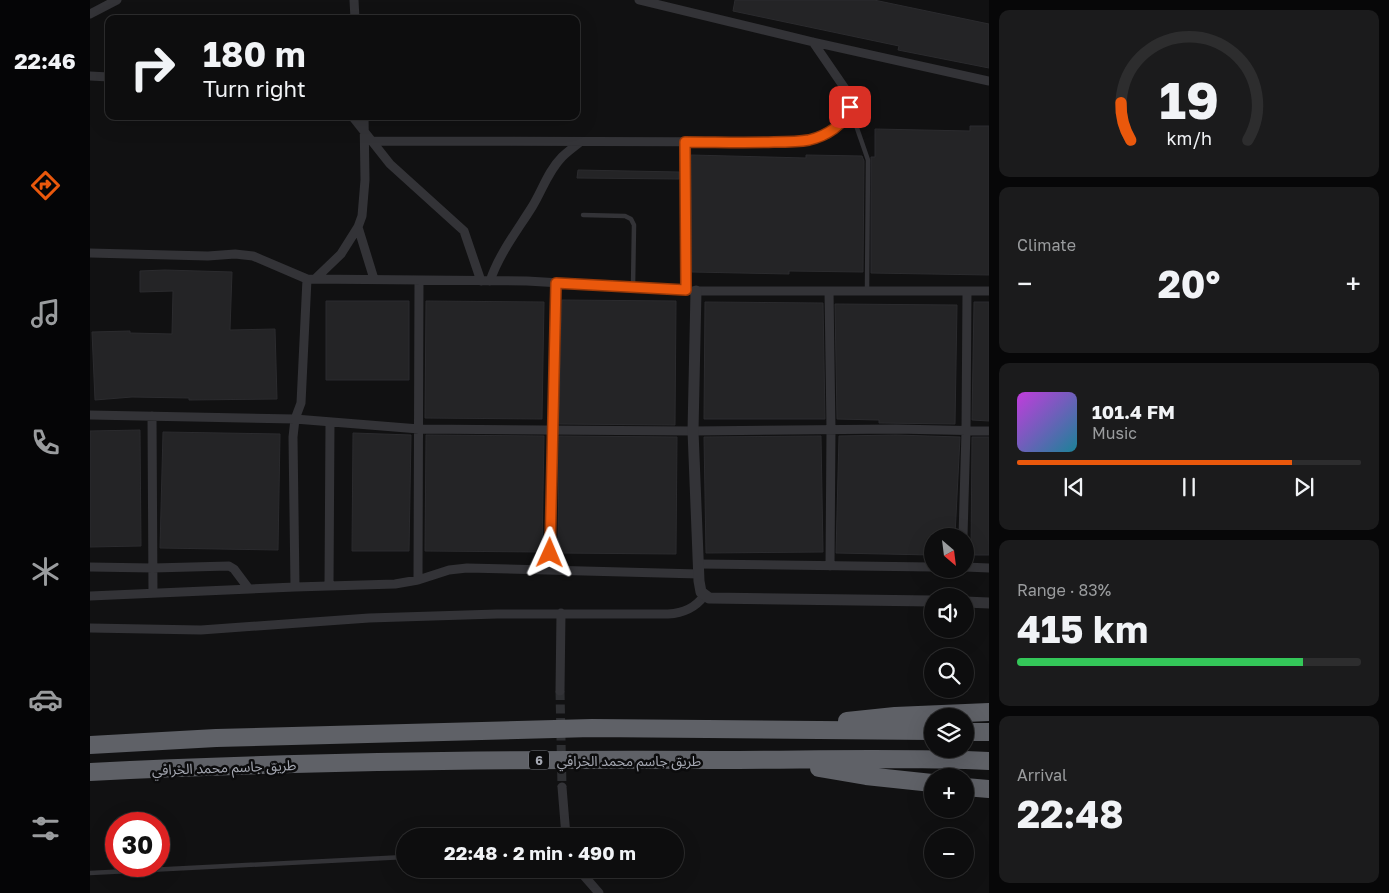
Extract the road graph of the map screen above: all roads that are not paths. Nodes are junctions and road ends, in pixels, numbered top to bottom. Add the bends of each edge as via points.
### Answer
1 (116, 0) edge
2 (354, 0) edge
3 (639, 0) edge
4 (90, 14) edge
5 (355, 15) edge
6 (813, 42) junction
7 (90, 76) edge
8 (105, 77) edge
9 (989, 81) edge
10 (850, 107) junction
11 (355, 120) edge
12 (364, 120) edge
13 (365, 131) junction
14 (372, 141) junction
15 (580, 142) junction
16 (685, 142) junction
17 (583, 215) dead end
18 (358, 227) junction
19 (90, 253) edge
20 (311, 279) junction
21 (374, 280) junction
22 (419, 280) junction
23 (486, 281) junction
24 (556, 283) junction
25 (633, 287) junction
26 (691, 290) junction
27 (829, 291) junction
28 (867, 291) junction
29 (967, 291) junction
30 (989, 291) edge
31 (90, 415) edge
32 (152, 416) junction
33 (295, 419) junction
34 (330, 422) junction
35 (419, 429) junction
36 (553, 430) junction
37 (831, 430) junction
38 (693, 431) junction
39 (966, 431) junction
40 (989, 431) edge
41 (963, 528) edge
42 (90, 566) edge
43 (830, 566) junction
44 (924, 567) edge
45 (974, 567) edge
46 (153, 568) junction
47 (989, 568) edge
48 (699, 569) junction
49 (550, 570) junction
50 (418, 580) junction
51 (329, 586) junction
52 (295, 587) junction
53 (249, 589) junction
54 (153, 593) junction
55 (90, 596) edge
56 (704, 596) junction
57 (924, 602) edge
58 (974, 602) edge
59 (989, 603) edge
60 (561, 613) junction
61 (90, 628) edge
62 (560, 691) tunnel mouth
63 (989, 712) edge
64 (798, 729) junction
65 (924, 731) edge
66 (974, 732) edge
67 (989, 732) edge
68 (90, 745) edge
69 (769, 760) junction
70 (989, 761) edge
71 (90, 772) edge
72 (924, 782) edge
73 (562, 787) tunnel mouth
74 (974, 788) edge
75 (989, 789) edge
76 (565, 828) edge
77 (396, 857) edge
78 (90, 873) edge
79 (586, 878) edge
80 (599, 893) edge

1 - 4 street
2 - 5 street
3 - 6 street
6 - 9 street
6 - 10 street via 848,93
7 - 8 street
10 - 16 street via 842,122 810,140
10 - 28 lane via 868,160
11 - 13 street
12 - 13 street
13 - 14 street
13 - 18 street via 362,216
14 - 15 street
14 - 23 street via 390,164 464,230
15 - 16 street
15 - 23 street via 552,171
16 - 26 street
17 - 25 lane via 622,215 631,219 634,225
18 - 20 street via 341,254
18 - 21 street
19 - 20 street via 253,256
20 - 21 street
20 - 33 street via 301,403
21 - 22 street
22 - 23 street
22 - 35 street
23 - 24 street
24 - 25 street
24 - 36 street
25 - 26 street
26 - 27 street
26 - 38 street
27 - 28 street
27 - 37 street
28 - 29 street
29 - 30 street
29 - 39 street
31 - 32 street
32 - 33 street
32 - 46 street
33 - 34 street
33 - 52 street
34 - 35 street
34 - 51 street
35 - 36 street
35 - 50 street
36 - 38 street
36 - 49 street
37 - 38 street
37 - 39 street
37 - 43 street
38 - 48 street
39 - 40 street
39 - 41 street
42 - 46 street
43 - 44 street
43 - 48 street
45 - 47 street
46 - 53 street via 229,566
46 - 54 street
48 - 49 street
48 - 56 street
49 - 50 street via 458,569
50 - 51 street
51 - 52 street
52 - 53 street
53 - 54 street
54 - 55 street
56 - 57 street
56 - 60 street via 691,608 674,614
58 - 59 street
60 - 61 street via 369,618 201,630
60 - 62 street
63 - 64 highway via 870,718
64 - 65 highway, طريق جاسم محمد الخرافي
64 - 68 highway, طريق جاسم محمد الخرافي via 592,728 216,738
66 - 67 highway
69 - 70 highway, طريق جاسم محمد الخرافي / 6
69 - 71 highway, طريق جاسم محمد الخرافي / 6 via 407,761
69 - 72 highway
73 - 76 street
74 - 75 highway
77 - 78 lane
79 - 80 street

